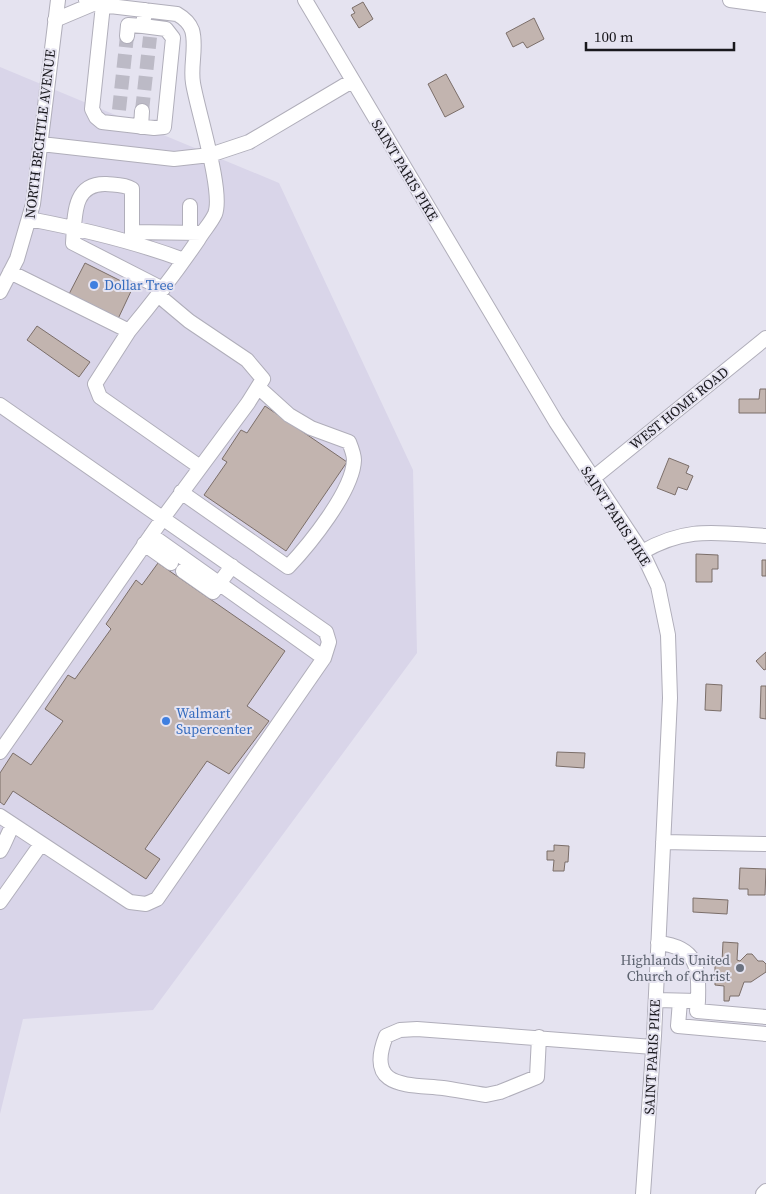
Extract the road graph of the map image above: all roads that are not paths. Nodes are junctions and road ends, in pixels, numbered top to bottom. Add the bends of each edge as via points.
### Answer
1 (58, 0) edge
2 (305, 0) edge
3 (730, 0) edge
4 (94, 3) edge
5 (766, 5) edge
6 (145, 10) junction
7 (55, 20) junction
8 (148, 30) junction
9 (126, 36) dead end
10 (352, 81) junction
11 (142, 111) tunnel mouth
12 (141, 126) junction
13 (41, 144) junction
14 (210, 155) junction
15 (190, 206) dead end
16 (29, 219) junction
17 (74, 228) junction
18 (196, 233) junction
19 (132, 237) junction
20 (184, 260) junction
21 (10, 272) junction
22 (0, 292) edge
23 (160, 292) junction
24 (129, 331) junction
25 (766, 338) edge
26 (258, 387) junction
27 (0, 405) edge
28 (200, 467) junction
29 (592, 479) junction
30 (181, 492) junction
31 (163, 518) junction
32 (766, 536) edge
33 (148, 540) junction
34 (642, 552) junction
35 (171, 563) dead end
36 (232, 566) junction
37 (183, 571) dead end
38 (219, 584) junction
39 (324, 658) junction
40 (0, 752) edge
41 (0, 816) edge
42 (13, 826) junction
43 (663, 842) junction
44 (41, 844) junction
45 (766, 844) edge
46 (0, 851) edge
47 (0, 902) edge
48 (658, 943) junction
49 (656, 1000) junction
50 (680, 1001) junction
51 (698, 1002) junction
52 (766, 1017) edge
53 (766, 1034) edge
54 (539, 1037) junction
55 (653, 1047) junction
56 (766, 1191) edge
57 (643, 1194) edge
58 (763, 1194) edge

1 - 7 street, NORTH BECHTLE AVENUE
2 - 10 street, SAINT PARIS PIKE
3 - 5 street
4 - 6 street
4 - 7 street
4 - 12 street via 92,109 102,122 118,117
6 - 8 street
6 - 14 street via 176,14 187,20 192,30 193,85
7 - 13 street, NORTH BECHTLE AVENUE
8 - 9 street via 128,25
8 - 12 street via 166,29 173,38 164,127
10 - 14 street via 249,142
10 - 29 street, SAINT PARIS PIKE
11 - 12 street
13 - 14 street via 174,159
13 - 16 street, NORTH BECHTLE AVENUE
14 - 18 street via 215,213
15 - 18 street
16 - 17 street
16 - 21 street, NORTH BECHTLE AVENUE
17 - 19 street
17 - 19 street via 77,200 85,189 97,184 127,185 132,189
17 - 23 street via 73,242
18 - 19 street
18 - 20 street
19 - 20 street
20 - 23 street
21 - 22 street, NORTH BECHTLE AVENUE
21 - 24 street
23 - 24 street
23 - 26 street via 189,321 247,360 263,379
24 - 28 street via 96,384 96,390 100,397
25 - 29 street, WEST HOME ROAD
26 - 28 street
26 - 30 street via 289,415 311,428 349,442 354,459 349,485 305,548 288,567
27 - 31 street
28 - 30 street
29 - 34 street, SAINT PARIS PIKE
30 - 31 street
31 - 33 street
31 - 36 street
32 - 34 street via 690,533 662,540
33 - 35 street
33 - 38 street
33 - 40 street
34 - 43 street, SAINT PARIS PIKE via 658,586 668,635 670,698
36 - 38 street
36 - 39 street via 326,632 329,642
37 - 38 street via 213,592
38 - 39 street
39 - 44 street via 157,899 146,904 130,902
41 - 42 street
42 - 44 street
42 - 46 street
43 - 45 street
43 - 48 street, SAINT PARIS PIKE
44 - 47 street
48 - 49 street, SAINT PARIS PIKE
48 - 51 street via 678,948 696,963
49 - 50 street
49 - 55 street, SAINT PARIS PIKE
50 - 51 street
50 - 53 street via 678,1026
51 - 52 street via 697,1011
54 - 54 street via 400,1030 386,1036 382,1072 386,1078 402,1085 486,1094 500,1092 537,1078
54 - 55 street
55 - 57 street, SAINT PARIS PIKE
56 - 58 street

